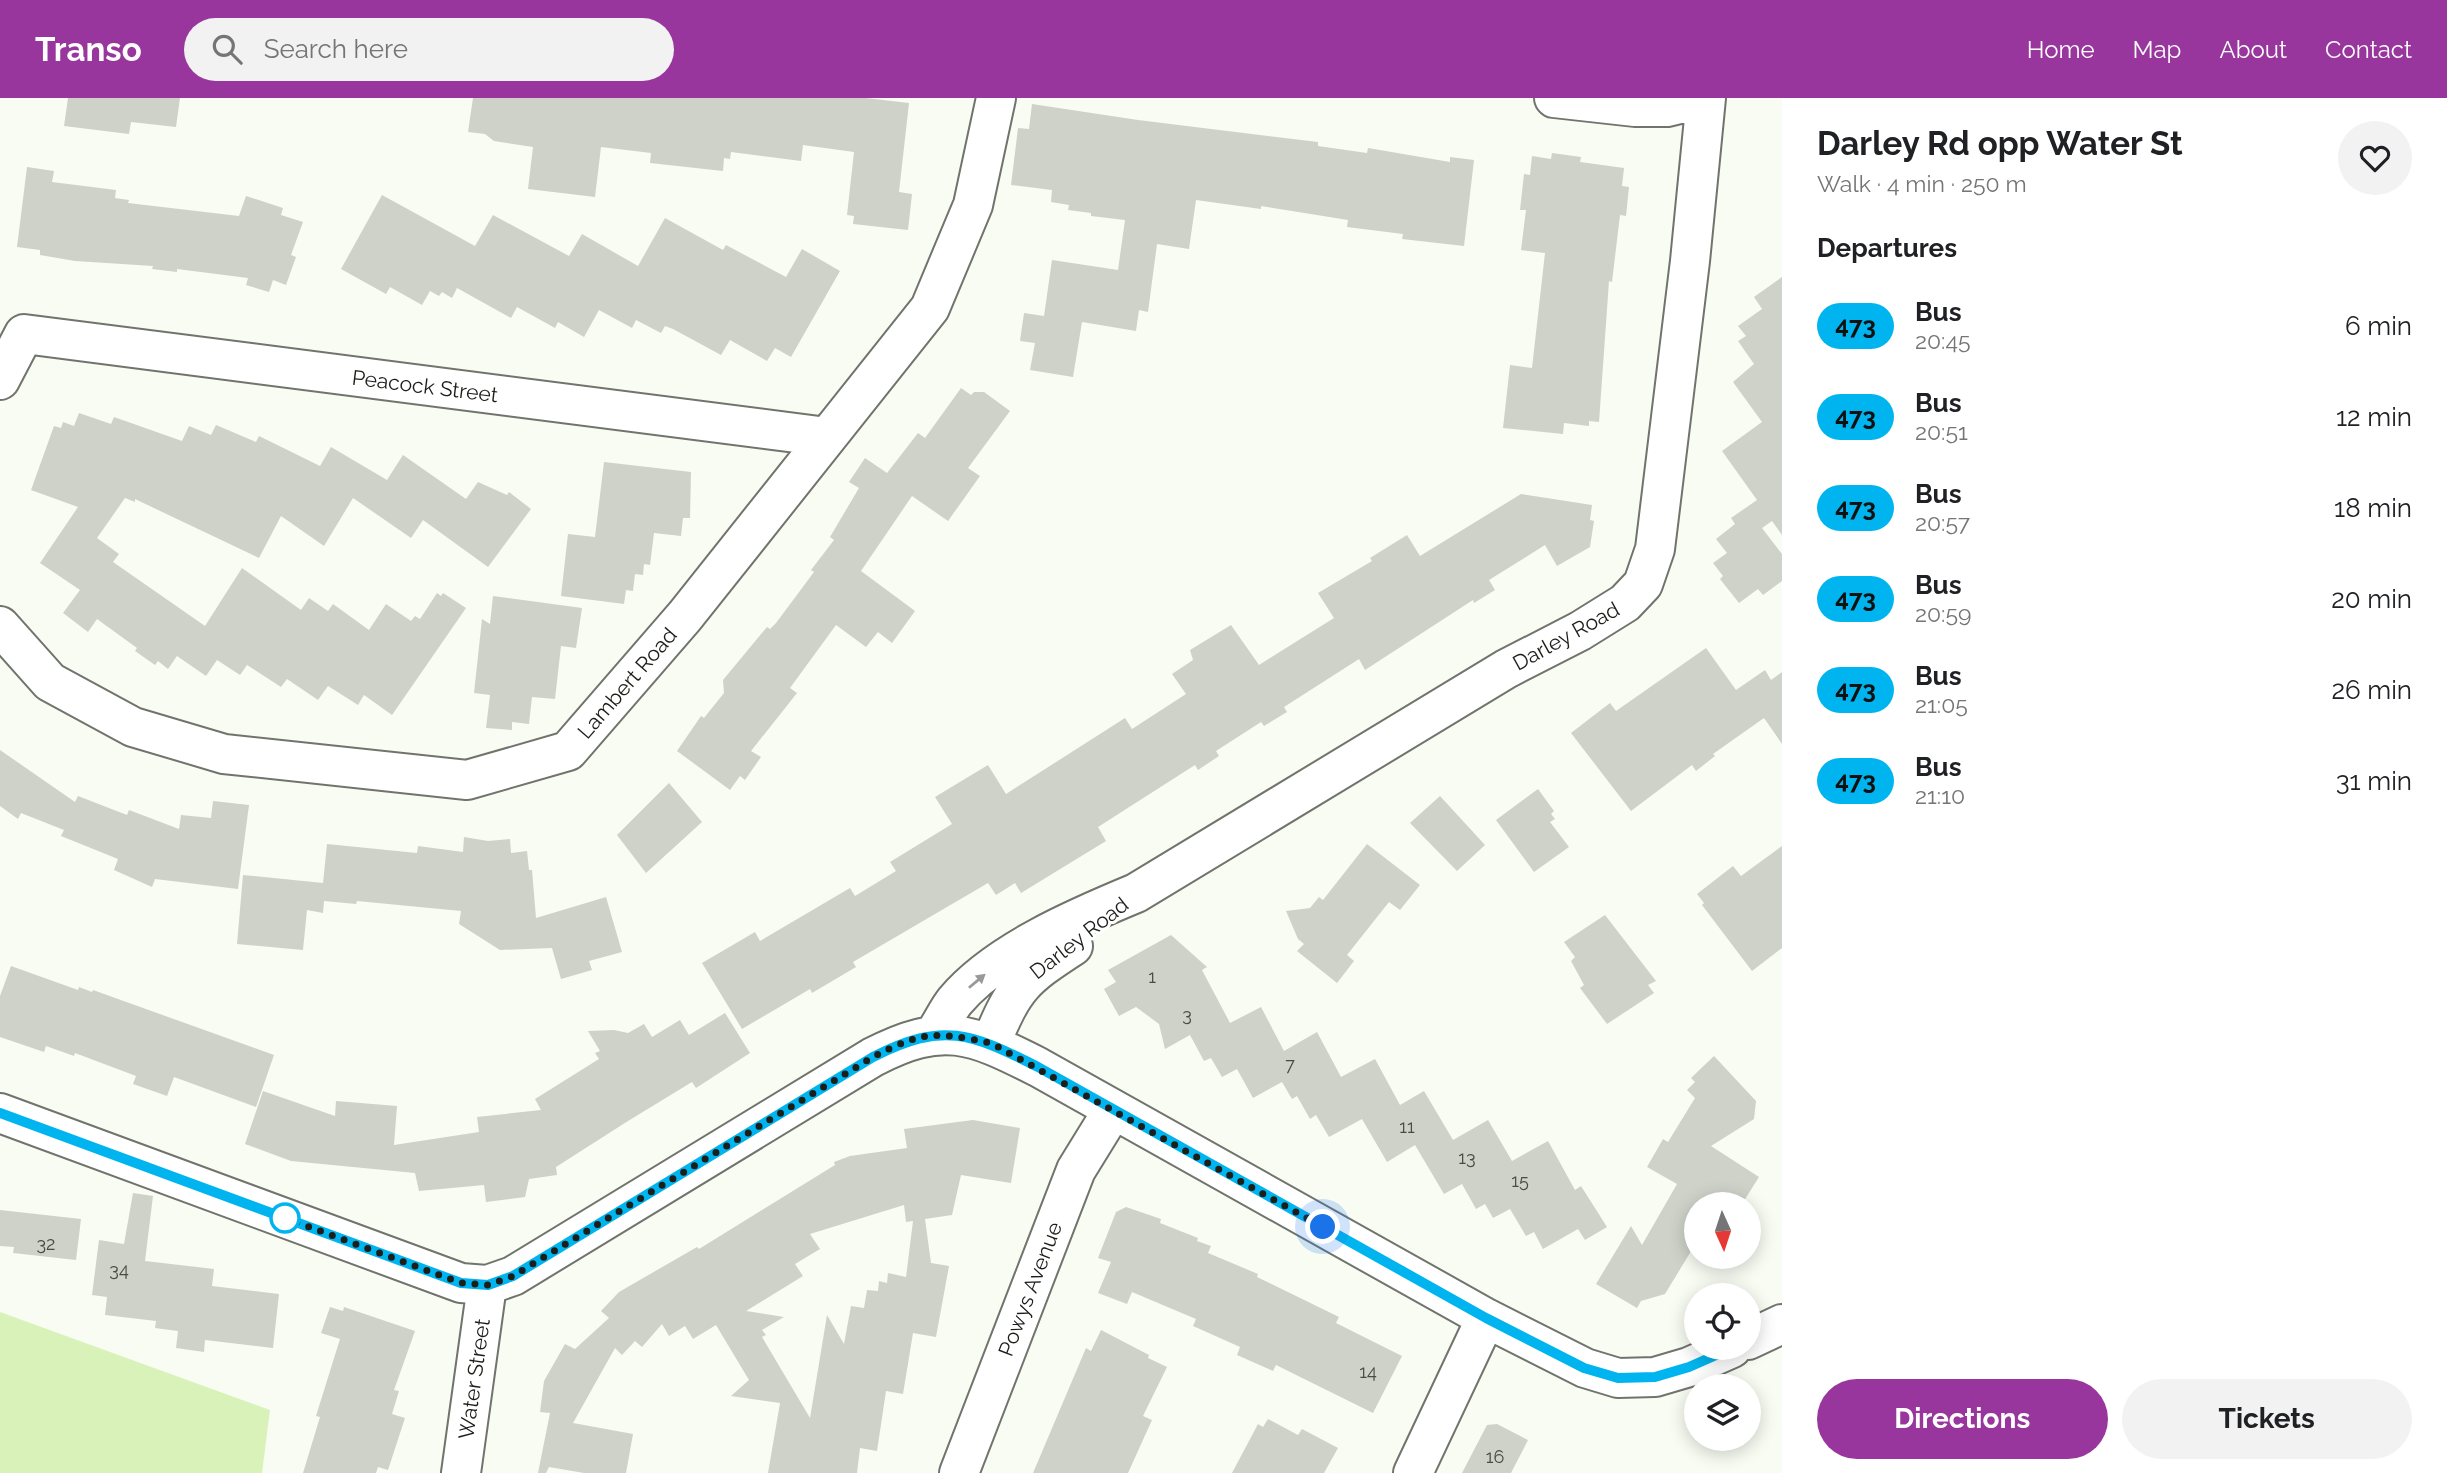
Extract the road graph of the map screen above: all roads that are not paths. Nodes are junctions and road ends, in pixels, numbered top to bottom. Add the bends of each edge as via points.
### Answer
1 (996, 98) edge
2 (1554, 98) edge
3 (1705, 98) edge
4 (0, 380) edge
5 (827, 438) junction
6 (0, 626) edge
7 (1136, 893) junction
8 (935, 1033) junction
9 (991, 1043) junction
10 (1113, 1110) junction
11 (0, 1113) edge
12 (488, 1285) junction
13 (1486, 1318) junction
14 (1782, 1324) edge
15 (1761, 1334) edge
16 (1703, 1360) edge
17 (461, 1473) edge
18 (959, 1473) edge
19 (1413, 1473) edge

1 - 5 street, Lambert Road via 973,205 930,308
2 - 3 street via 1667,107
3 - 7 street, Darley Road via 1655,549 1643,584 1625,603 1580,631 1506,669
4 - 5 street, Peacock Street via 24,334
5 - 6 street, Lambert Road via 685,616 568,751 467,780 224,754 133,727 50,682
8 -> 7 street, Darley Road via 955,1002 979,978 1072,920
7 - 9 street, Darley Road via 1087,937 1036,970 1016,989
8 - 9 street
8 - 12 street via 873,1057 513,1276
9 - 10 street
10 - 13 street
10 - 18 street, Powys Avenue via 1076,1170
11 - 12 street via 461,1283
12 - 17 street, Water Street
13 - 16 street via 1567,1361 1618,1378 1671,1374
13 - 19 street
14 - 15 street

